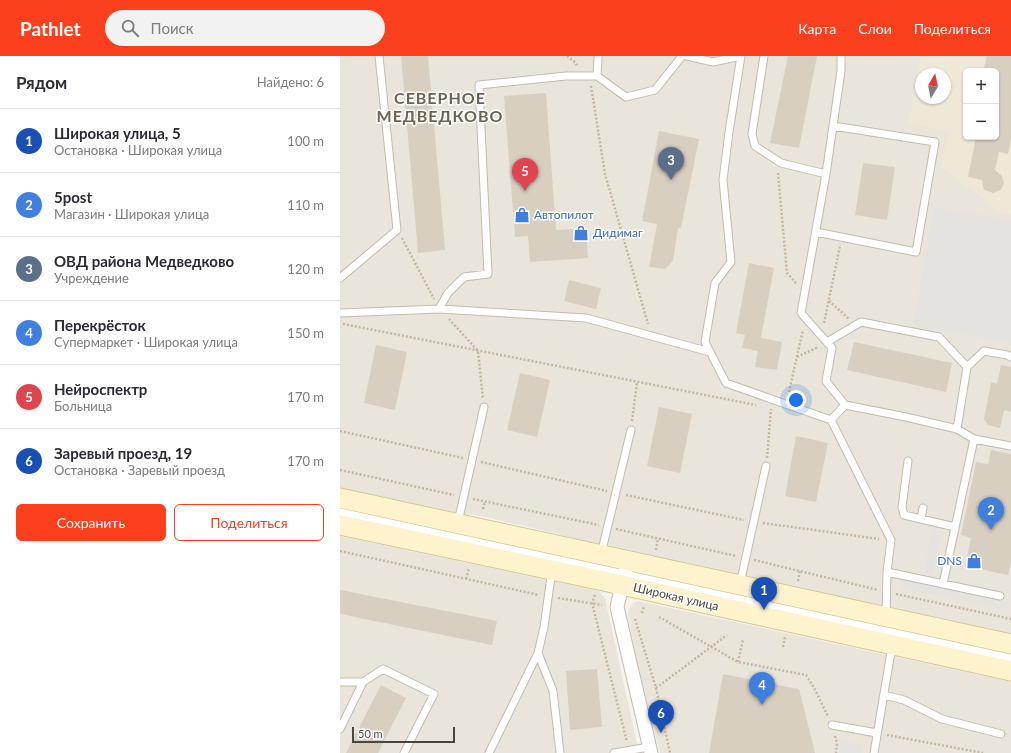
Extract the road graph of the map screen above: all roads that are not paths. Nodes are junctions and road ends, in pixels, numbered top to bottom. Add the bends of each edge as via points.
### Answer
1 (379, 56) edge
2 (598, 56) edge
3 (682, 56) edge
4 (687, 56) edge
5 (742, 56) edge
6 (764, 56) edge
7 (841, 56) edge
8 (593, 76) junction
9 (833, 126) junction
10 (826, 174) junction
11 (816, 232) junction
12 (340, 278) edge
13 (439, 309) junction
14 (340, 313) edge
15 (827, 342) junction
16 (710, 352) junction
17 (1011, 357) edge
18 (967, 367) junction
19 (844, 405) junction
20 (484, 407) dead end
21 (831, 420) junction
22 (957, 429) junction
23 (631, 430) road end
24 (974, 439) junction
25 (1011, 446) edge
26 (908, 461) dead end
27 (766, 466) road end
28 (340, 498) edge
29 (923, 508) dead end
30 (340, 512) edge
31 (921, 519) junction
32 (458, 523) junction
33 (340, 525) edge
34 (955, 527) junction
35 (601, 554) junction
36 (552, 570) junction
37 (887, 572) junction
38 (625, 573) junction
39 (740, 584) junction
40 (943, 584) junction
41 (1000, 596) dead end
42 (886, 616) junction
43 (1011, 644) edge
44 (892, 645) junction
45 (538, 653) junction
46 (1011, 658) edge
47 (1011, 671) edge
48 (340, 682) edge
49 (363, 682) junction
50 (884, 695) junction
51 (832, 725) road end
52 (340, 729) edge
53 (877, 733) junction
54 (1001, 734) dead end
55 (650, 750) edge
56 (404, 753) edge
57 (489, 753) edge
58 (560, 753) edge
59 (614, 753) edge
60 (874, 753) edge

1 - 12 lane via 397,230
2 - 8 lane
3 - 8 lane via 655,90 626,97
4 - 5 lane via 713,62
5 - 16 lane via 728,132 723,180 731,262 715,283 706,342
6 - 10 lane via 752,134 755,146 781,163
7 - 9 lane
8 - 13 lane via 566,76 479,85 488,274 464,277 448,293
9 - 10 lane
9 - 11 lane via 935,142 916,252
10 - 11 lane
11 - 15 lane via 801,313
13 - 14 lane
13 - 16 lane via 586,318
15 - 18 lane via 861,322 939,337
15 - 19 lane via 832,348 826,381
16 - 21 lane via 726,383
17 - 18 lane via 984,351
18 - 22 lane
19 - 21 lane
19 - 22 lane
20 - 32 lane
21 - 37 lane via 891,540
22 - 24 lane
23 - 35 lane
24 - 25 lane
24 - 34 lane
26 - 31 lane via 902,507 904,515
27 - 39 lane
28 - 32 main road, Широкая улица
29 - 31 lane
30 - 38 lane, Широкая улица
31 - 34 lane
32 - 35 main road, Широкая улица
33 - 36 main road, Широкая улица
34 - 40 lane
35 - 38 main road, Широкая улица
36 - 38 main road, Широкая улица
36 - 45 lane
37 - 40 lane
37 - 42 lane
38 - 39 main road, Широкая улица
38 - 44 main road, Широкая улица
38 - 46 lane, Широкая улица
38 - 55 street via 617,608
39 - 42 main road, Широкая улица
40 - 41 lane
42 - 43 main road, Широкая улица
44 - 47 main road, Широкая улица
44 - 50 lane
45 - 57 lane
45 - 58 lane via 553,691
48 - 49 lane
49 - 52 lane
49 - 56 lane via 383,669 434,694
50 - 53 lane
50 - 54 lane via 904,700 942,719
51 - 53 lane
53 - 60 lane
55 - 59 lane

